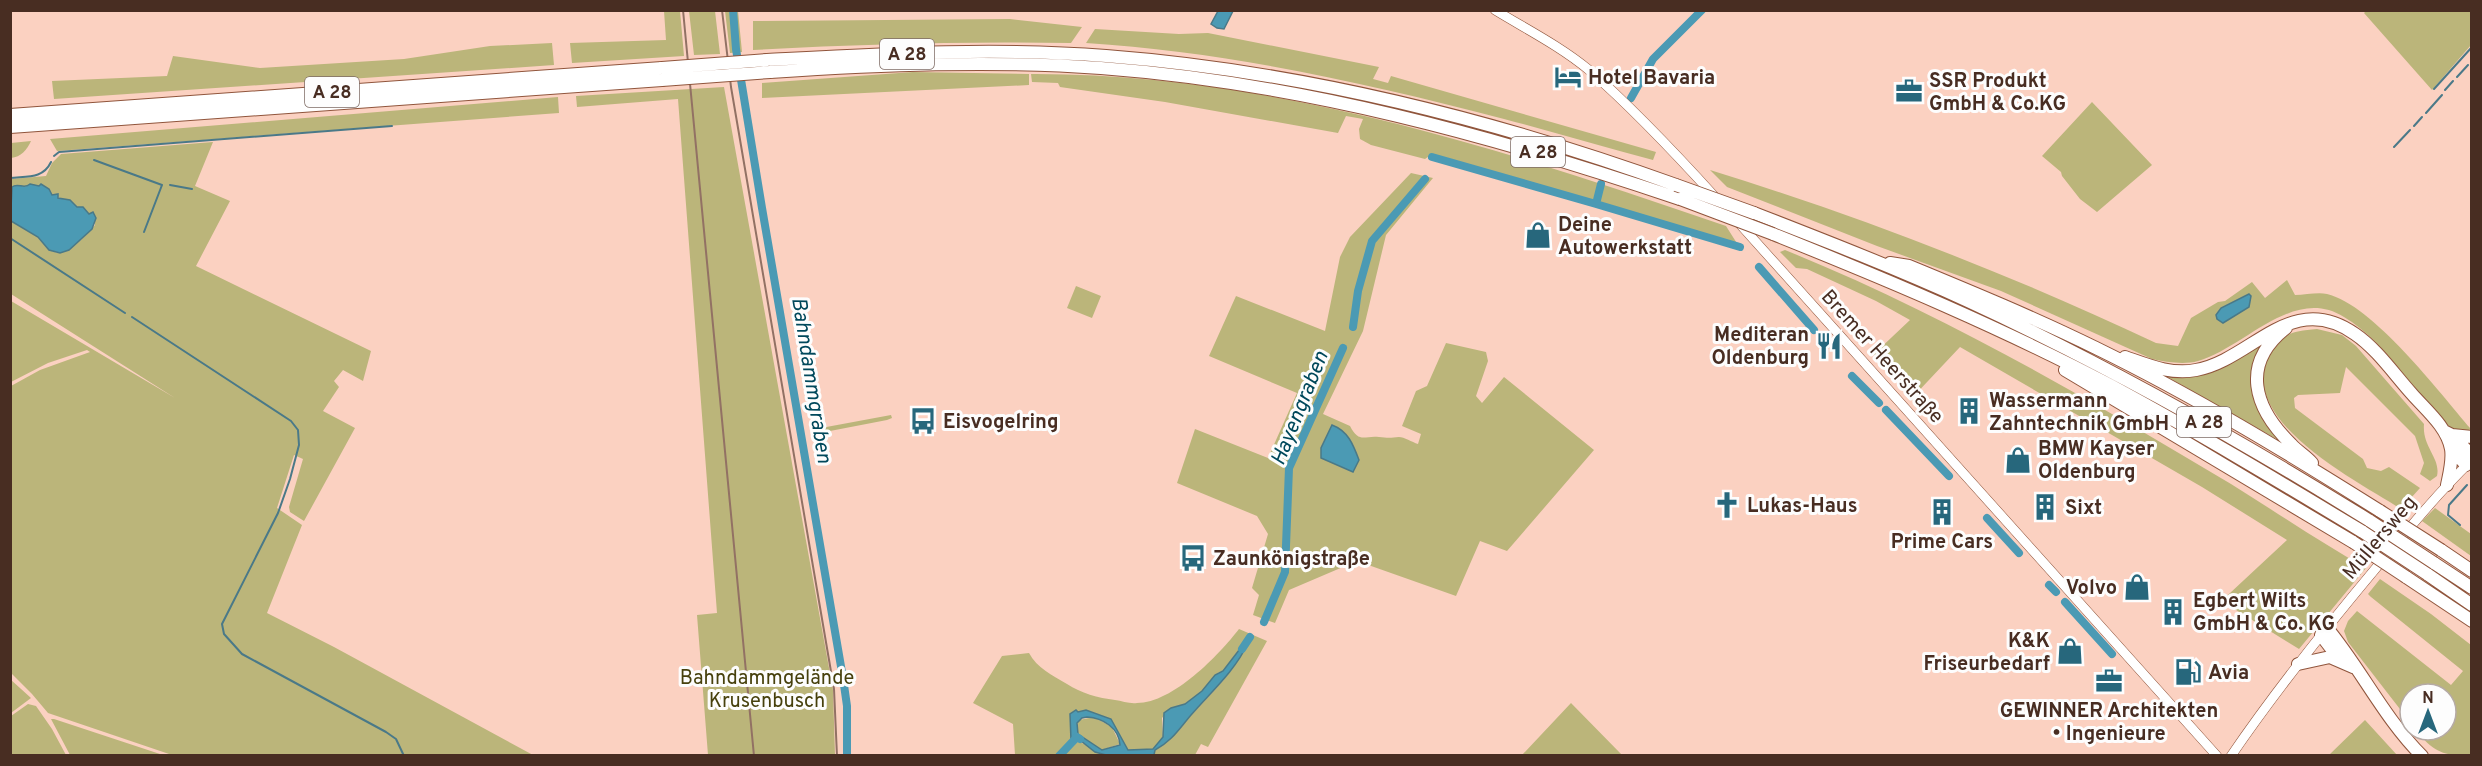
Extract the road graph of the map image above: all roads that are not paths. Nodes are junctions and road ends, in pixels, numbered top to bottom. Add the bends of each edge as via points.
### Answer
1 (1495, 10) edge
2 (662, 74) junction
3 (538, 83) junction
4 (1394, 108) junction
5 (13, 121) edge
6 (1875, 261) junction
7 (2292, 324) junction
8 (2025, 342) junction
9 (2098, 349) junction
10 (2448, 433) junction
11 (2472, 437) edge
12 (2452, 450) junction
13 (2470, 460) edge
14 (2333, 482) junction
15 (2447, 485) junction
16 (2431, 568) junction
17 (2472, 571) edge
18 (2472, 588) edge
19 (2441, 599) junction
20 (2472, 605) edge
21 (2472, 621) edge
22 (2472, 630) edge
23 (2324, 632) junction
24 (2340, 660) junction
25 (2298, 664) junction
26 (2354, 667) junction
27 (2217, 756) edge
28 (2231, 756) edge
29 (2422, 756) edge

1 - 27 street, Bremer Heerstraße via 1588,69 1677,155
2 - 3 highway, A 28 via 595,85
2 - 3 highway, A 28 via 590,72
2 - 4 highway, A 28, bridge via 906,54 1047,59 1251,73
3 - 5 highway, A 28
4 - 6 highway, A 28, bridge via 1525,135 1754,213
4 - 8 highway, A 28, bridge via 1680,199 1872,273
6 - 9 highway via 1909,266
6 - 16 highway, A 28, bridge via 2113,373 2370,521
7 - 9 highway via 2276,328 2224,360 2191,371 2158,368
7 - 10 highway via 2319,320 2355,333
7 - 14 highway via 2269,344 2261,357 2258,396 2290,444
8 - 16 highway, A 28, bridge via 2182,425 2362,532
8 - 19 highway, bridge via 2076,378 2353,542
9 - 14 highway
10 - 11 highway
10 - 12 highway
10 - 13 highway
12 - 13 highway
12 - 15 highway
13 - 15 street, Müllersweg
14 - 17 highway, bridge
15 - 23 street, Müllersweg
16 - 18 highway, A 28
16 - 20 highway, A 28
19 - 21 highway
19 - 22 highway
23 - 24 highway
23 - 25 street, Müllersweg
23 - 26 highway via 2341,644
24 - 25 highway via 2324,658
24 - 26 highway
25 - 28 street, Müllersweg
26 - 29 highway

